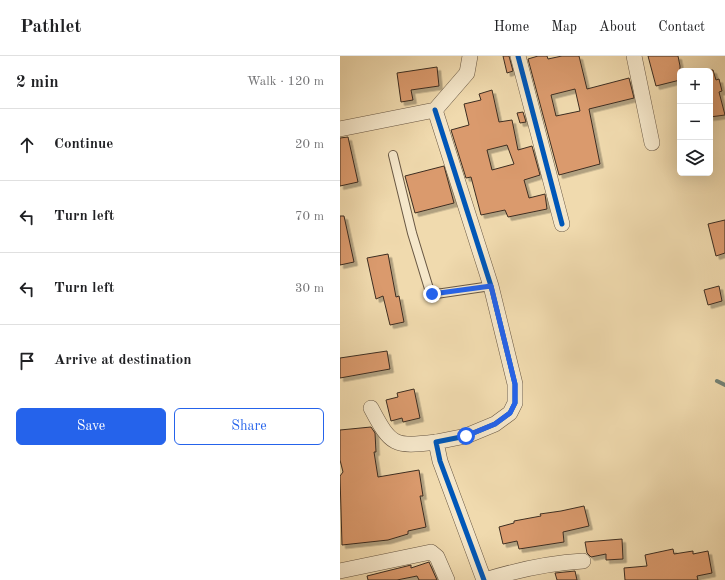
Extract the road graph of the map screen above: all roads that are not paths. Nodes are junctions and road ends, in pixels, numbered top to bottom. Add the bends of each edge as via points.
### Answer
1 (470, 56) edge
2 (518, 56) edge
3 (634, 56) edge
4 (435, 110) junction
5 (340, 129) edge
6 (652, 143) dead end
7 (393, 156) dead end
8 (562, 224) dead end
9 (491, 286) junction
10 (371, 408) dead end
11 (436, 442) junction
12 (583, 561) dead end
13 (340, 571) edge
14 (447, 580) edge
15 (484, 580) edge

1 - 4 street via 467,73
2 - 8 street
3 - 6 street
4 - 5 street
4 - 9 street
7 - 9 lane via 430,292 436,294
9 - 11 street via 515,384 515,403 510,413 495,424 466,436
10 - 11 street via 380,426 398,443 408,446
11 - 15 street via 440,461
12 - 15 street via 541,566
13 - 14 street via 431,552 437,557

